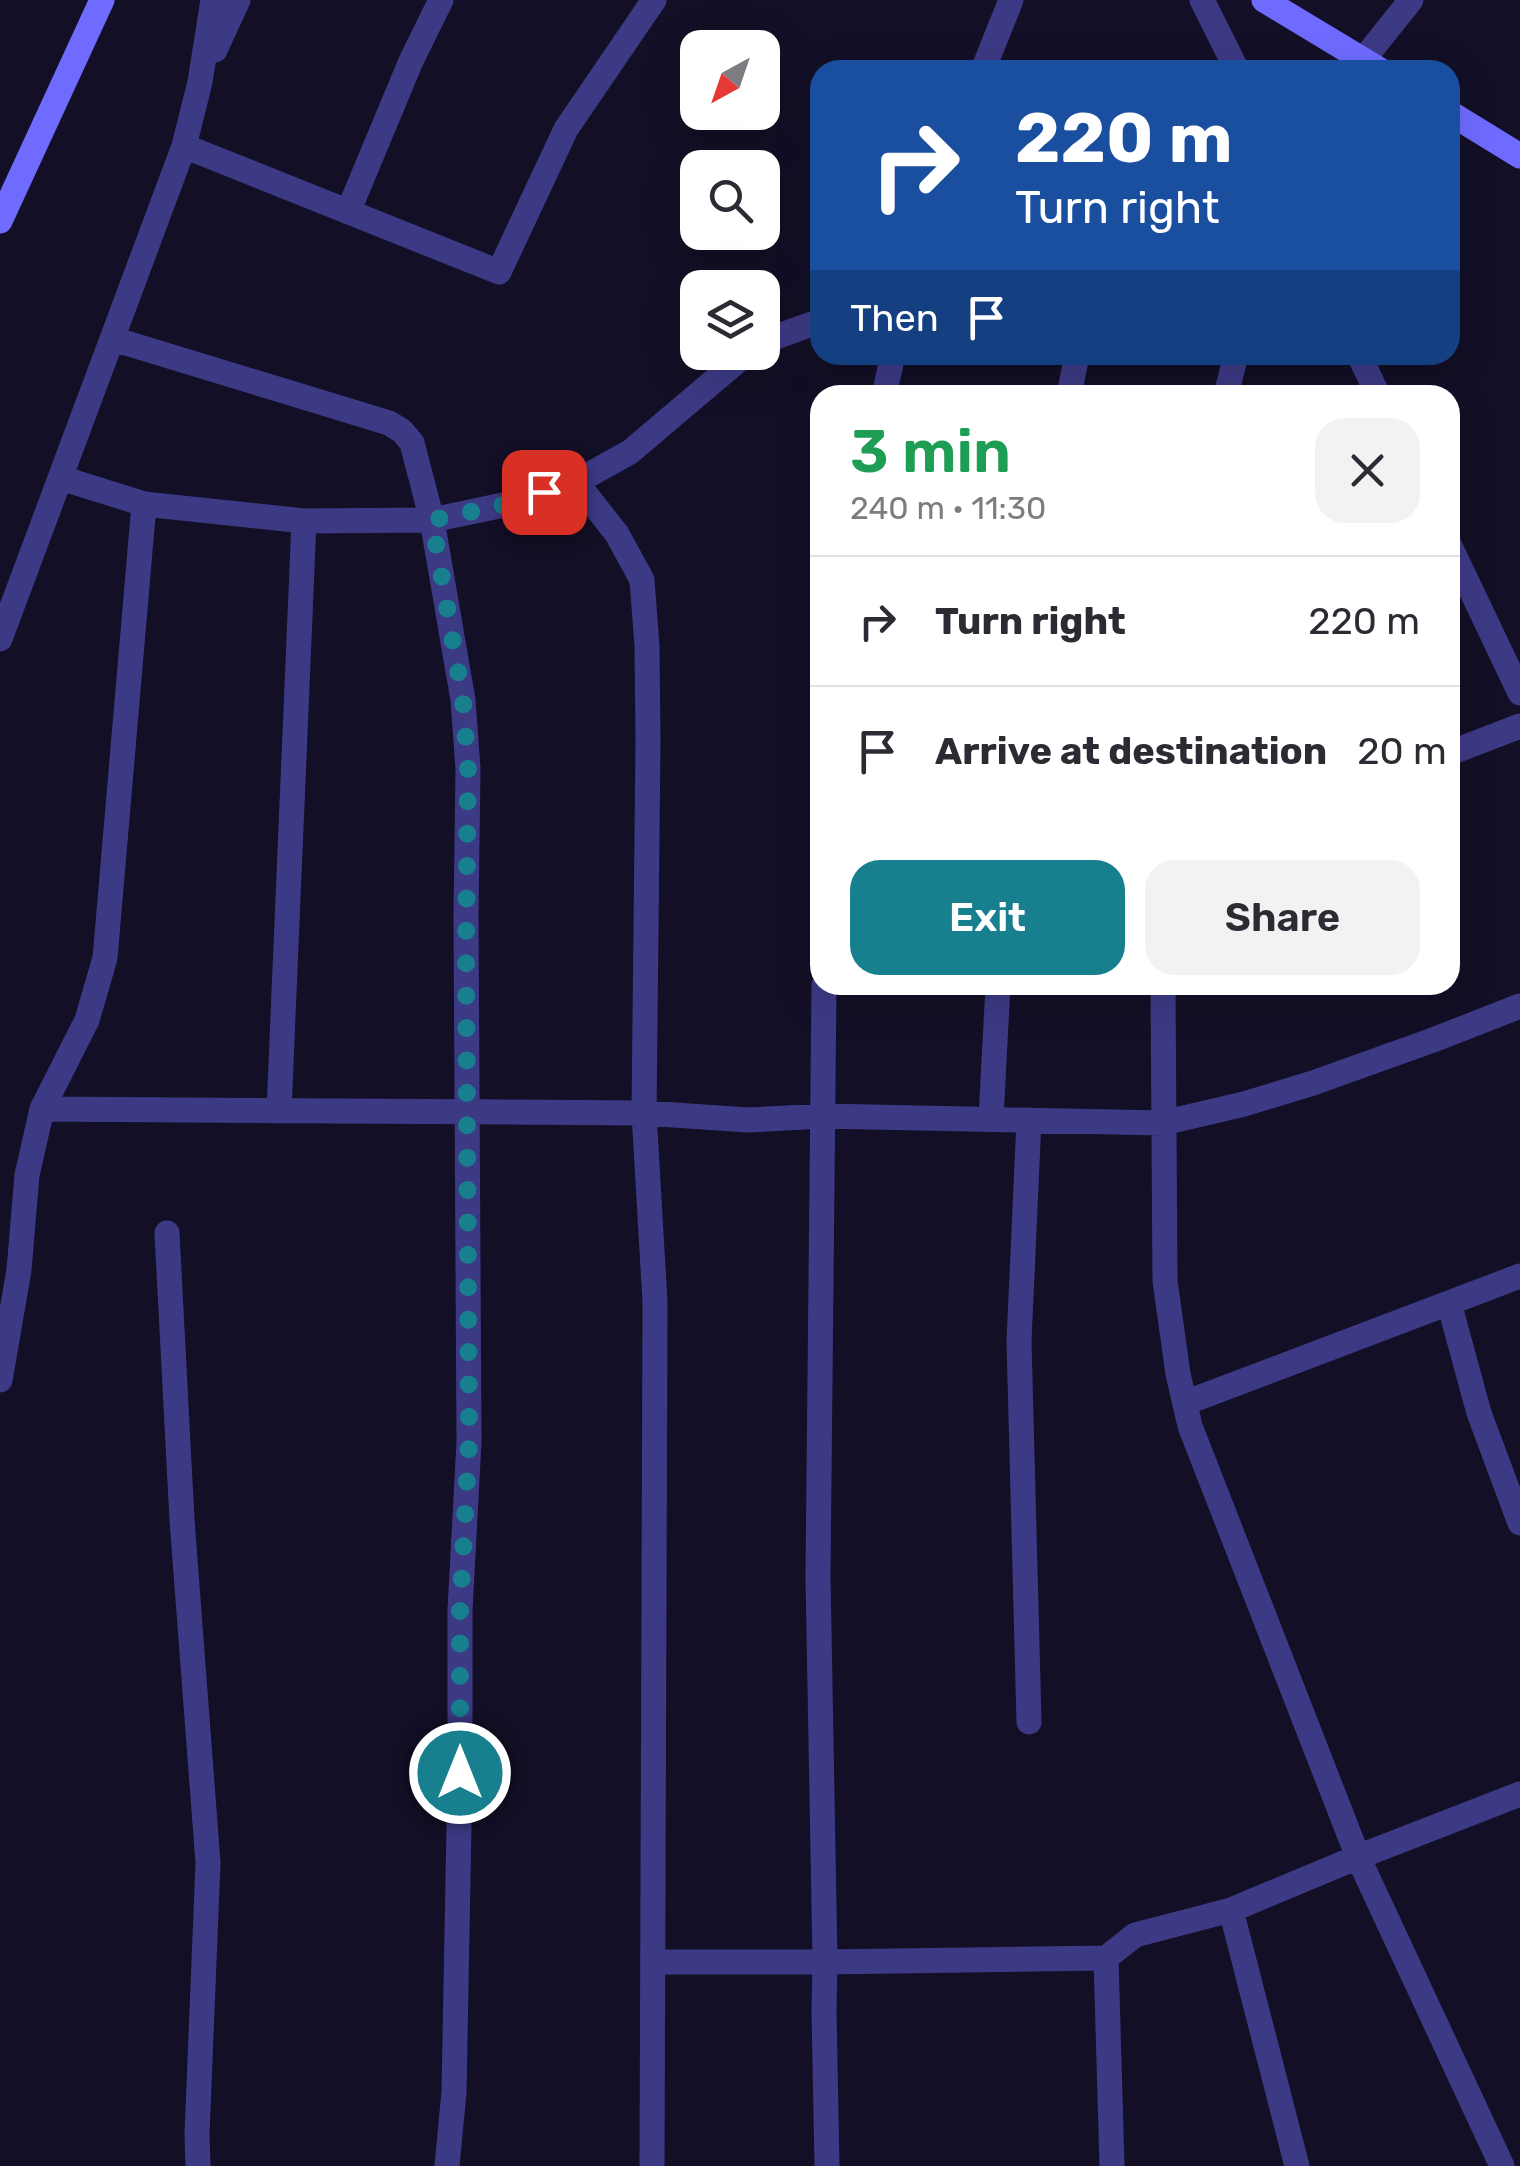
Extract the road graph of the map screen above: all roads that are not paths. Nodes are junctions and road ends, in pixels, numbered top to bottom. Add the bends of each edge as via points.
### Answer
1 (102, 0) edge
2 (213, 0) edge
3 (238, 0) edge
4 (441, 0) edge
5 (654, 0) edge
6 (1011, 0) edge
7 (1202, 0) edge
8 (1264, 0) edge
9 (1411, 0) edge
10 (986, 60) edge
11 (1232, 60) edge
12 (1363, 60) edge
13 (1374, 60) edge
14 (200, 82) junction
15 (1460, 119) edge
16 (184, 146) junction
17 (1520, 156) edge
18 (348, 212) junction
19 (0, 222) edge
20 (810, 325) edge
21 (780, 335) edge
22 (113, 339) junction
23 (727, 370) edge
24 (61, 478) junction
25 (576, 482) junction
26 (144, 504) junction
27 (432, 520) junction
28 (304, 521) junction
29 (1460, 567) edge
30 (0, 639) edge
31 (1520, 693) edge
32 (1520, 726) edge
33 (1460, 749) edge
34 (824, 995) edge
35 (997, 995) edge
36 (1163, 995) edge
37 (1520, 1006) edge
38 (42, 1109) junction
39 (279, 1110) junction
40 (466, 1112) junction
41 (644, 1113) junction
42 (822, 1116) junction
43 (991, 1119) junction
44 (1029, 1120) junction
45 (1163, 1124) junction
46 (167, 1234) dead end
47 (1520, 1276) edge
48 (1449, 1302) junction
49 (0, 1380) edge
50 (1185, 1403) junction
51 (1520, 1523) edge
52 (1029, 1722) dead end
53 (1520, 1794) edge
54 (1358, 1857) junction
55 (1231, 1910) junction
56 (1106, 1958) junction
57 (653, 1962) junction
58 (825, 1962) junction
59 (198, 2166) edge
60 (448, 2166) edge
61 (652, 2166) edge
62 (827, 2166) edge
63 (1112, 2166) edge
64 (1297, 2166) edge
65 (1502, 2166) edge

1 - 19 main road
2 - 14 street
3 - 14 street
4 - 18 street
5 - 18 street via 566,130 500,272
6 - 10 street
7 - 11 street
8 - 12 main road
9 - 13 street
14 - 16 street
15 - 17 main road
16 - 18 street
16 - 22 street
20 - 21 street
22 - 24 street
22 - 27 street via 389,423 412,443
23 - 25 street via 630,452
24 - 26 street
24 - 30 street
25 - 27 street
25 - 41 street via 642,580 648,743
26 - 28 street
26 - 38 street via 105,958 87,1020
27 - 28 street
27 - 40 street via 466,752
28 - 39 street
29 - 31 street
32 - 33 street
34 - 42 street
35 - 43 street
36 - 45 street
37 - 45 street via 1313,1082
38 - 39 street
38 - 49 street
39 - 40 street
40 - 41 street
40 - 60 street via 469,1442
41 - 42 street via 748,1120
41 - 57 street via 655,1302
42 - 43 street
42 - 58 street via 818,1576
43 - 44 street
44 - 45 street
44 - 52 street via 1019,1341
45 - 50 street via 1165,1280
46 - 59 street via 208,1862
47 - 48 street
48 - 50 street
48 - 51 street via 1479,1413
50 - 54 street
53 - 54 street
54 - 55 street
54 - 65 street
55 - 56 street via 1134,1935
55 - 64 street
56 - 58 street
56 - 63 street
57 - 58 street
57 - 61 street
58 - 62 street

